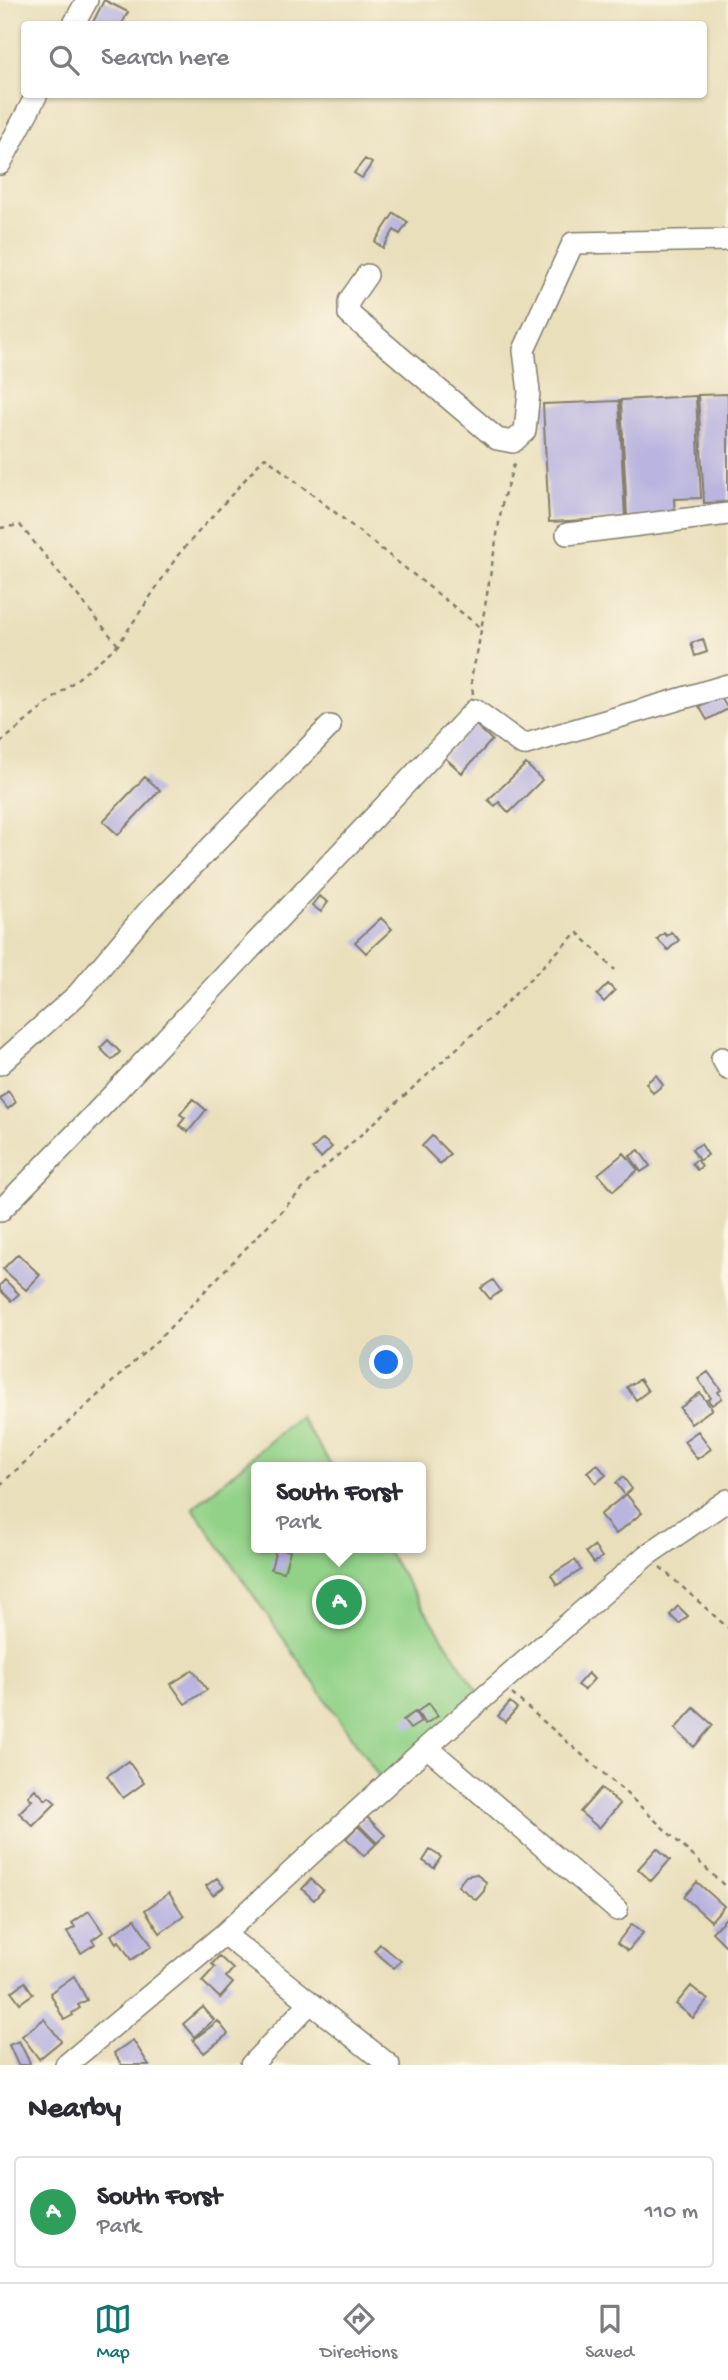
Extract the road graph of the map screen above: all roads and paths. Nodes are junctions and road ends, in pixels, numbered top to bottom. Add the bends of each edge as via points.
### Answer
1 (87, 0) edge
2 (76, 21) edge
3 (35, 98) edge
4 (0, 164) edge
5 (728, 240) edge
6 (367, 275) dead end
7 (525, 431) junction
8 (728, 514) edge
9 (0, 528) edge
10 (566, 534) dead end
11 (481, 628) junction
12 (118, 645) junction
13 (728, 685) edge
14 (475, 710) junction
15 (330, 726) dead end
16 (0, 743) edge
17 (615, 970) dead end
18 (0, 1064) edge
19 (0, 1212) edge
20 (0, 1485) edge
21 (728, 1500) edge
22 (647, 1555) junction
23 (728, 1628) edge
24 (500, 1684) junction
25 (427, 1747) junction
26 (728, 1889) edge
27 (617, 1910) dead end
28 (224, 1934) junction
29 (310, 2003) junction
30 (66, 2065) edge
31 (251, 2065) edge
32 (389, 2065) edge

1 - 2 street
3 - 4 street
5 - 7 street via 573,243 524,350 529,392
6 - 7 street via 349,301 349,314 497,439 513,442
7 - 11 path via 503,499
8 - 10 street
9 - 12 path via 20,525
11 - 12 path via 265,457 178,555
11 - 14 path via 471,677
12 - 16 path
13 - 14 street via 523,745
14 - 19 street
15 - 18 street via 149,910 77,995
17 - 20 path via 577,932 494,1015 316,1175 158,1340
21 - 22 street
22 - 23 path
22 - 24 street
24 - 25 street
24 - 26 path
25 - 27 street
25 - 28 street
28 - 29 street
28 - 30 street
29 - 31 street
29 - 32 street

